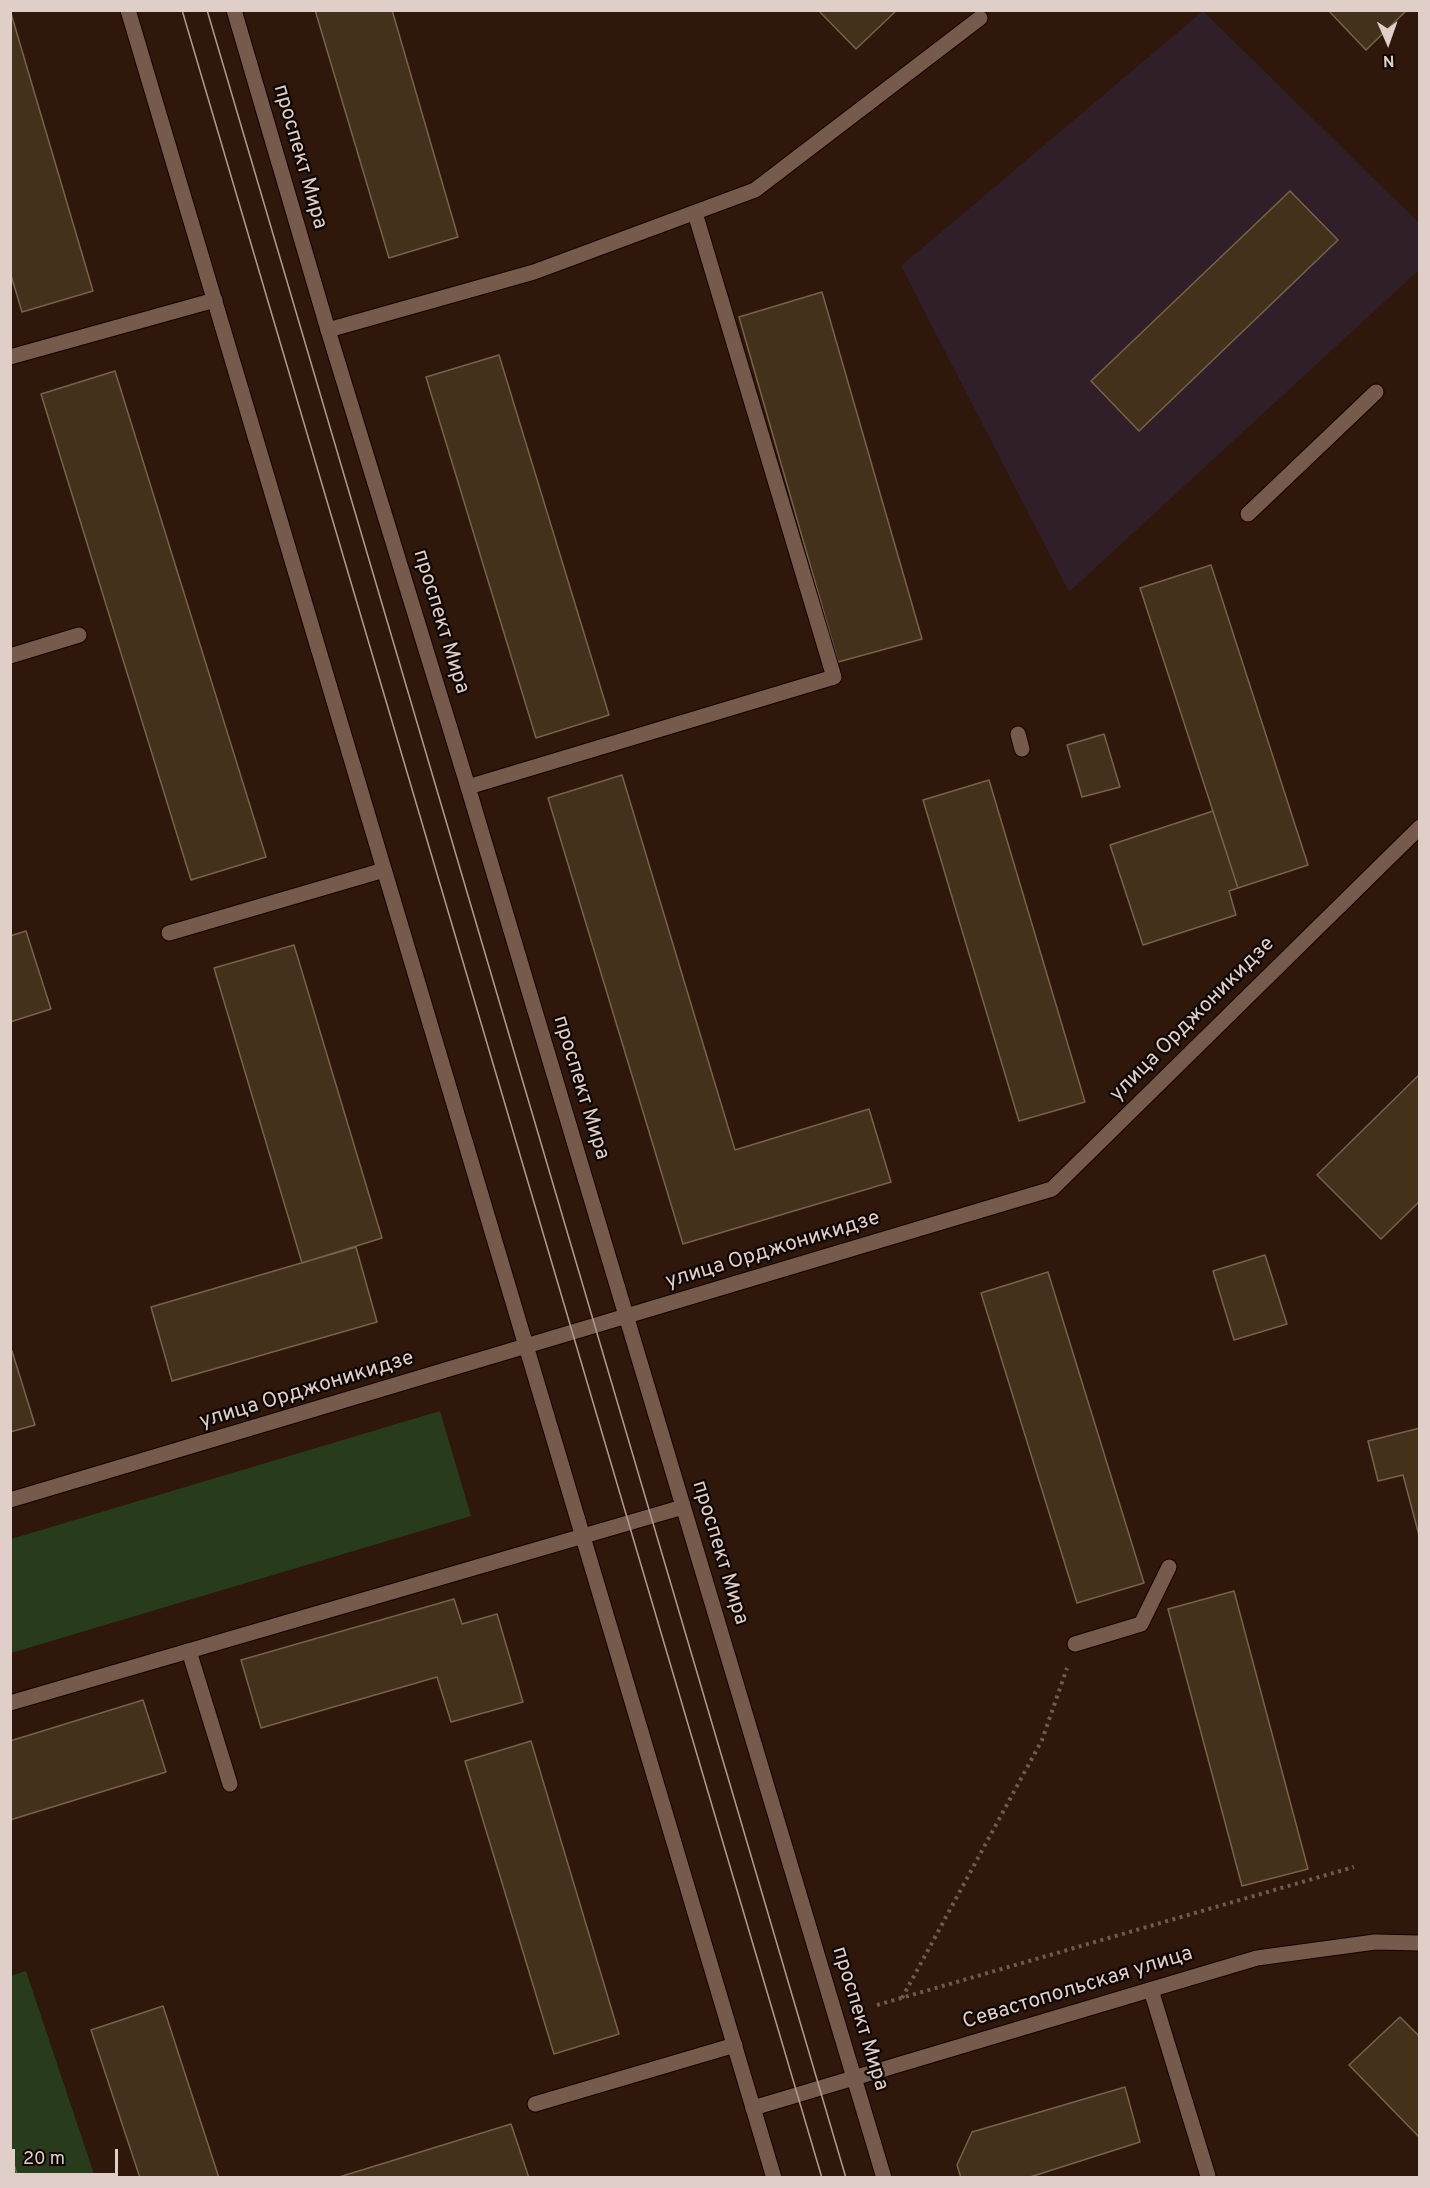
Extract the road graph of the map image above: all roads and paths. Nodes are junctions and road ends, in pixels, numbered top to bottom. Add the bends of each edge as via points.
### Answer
1 (128, 10) edge
2 (234, 10) edge
3 (980, 18) dead end
4 (695, 213) junction
5 (215, 300) junction
6 (328, 330) junction
7 (10, 357) edge
8 (1376, 392) dead end
9 (1248, 514) dead end
10 (79, 635) dead end
11 (10, 656) edge
12 (1018, 734) dead end
13 (1022, 749) dead end
14 (468, 787) junction
15 (1419, 826) edge
16 (384, 870) junction
17 (169, 933) dead end
18 (626, 1317) junction
19 (526, 1348) junction
20 (10, 1500) edge
21 (683, 1507) junction
22 (583, 1536) junction
23 (1169, 1567) dead end
24 (1075, 1644) joint
25 (189, 1651) junction
26 (10, 1703) edge
27 (230, 1784) dead end
28 (1354, 1867) dead end
29 (1419, 1940) edge
30 (1151, 1990) junction
31 (902, 1998) junction
32 (877, 2005) dead end
33 (735, 2045) junction
34 (854, 2078) junction
35 (535, 2104) dead end
36 (753, 2108) junction
37 (1208, 2176) dead end
38 (774, 2178) edge
39 (884, 2178) edge

1 - 5 main road
2 - 6 main road, проспект Мира
3 - 4 main road via 755,190
4 - 6 main road via 534,272
4 - 14 main road via 834,677
5 - 7 main road
5 - 16 main road
6 - 14 main road, проспект Мира
8 - 9 main road
10 - 11 main road
12 - 13 main road
14 - 18 main road, проспект Мира
15 - 18 main road, улица Орджоникидзе via 1052,1189
16 - 17 main road
16 - 19 main road
18 - 19 main road, улица Орджоникидзе
18 - 21 main road, проспект Мира
19 - 20 main road, улица Орджоникидзе
19 - 22 main road
21 - 22 main road
21 - 34 main road, проспект Мира
22 - 25 main road
22 - 33 main road
23 - 24 main road via 1141,1624
24 - 31 path via 1042,1740
25 - 26 main road
25 - 27 main road
28 - 31 path
29 - 30 main road, Севастопольская улица via 1257,1958
30 - 34 main road, Севастопольская улица
30 - 37 main road
31 - 32 path
33 - 35 main road
33 - 36 main road
34 - 36 main road, Севастопольская улица
34 - 39 main road, проспект Мира
36 - 38 main road

